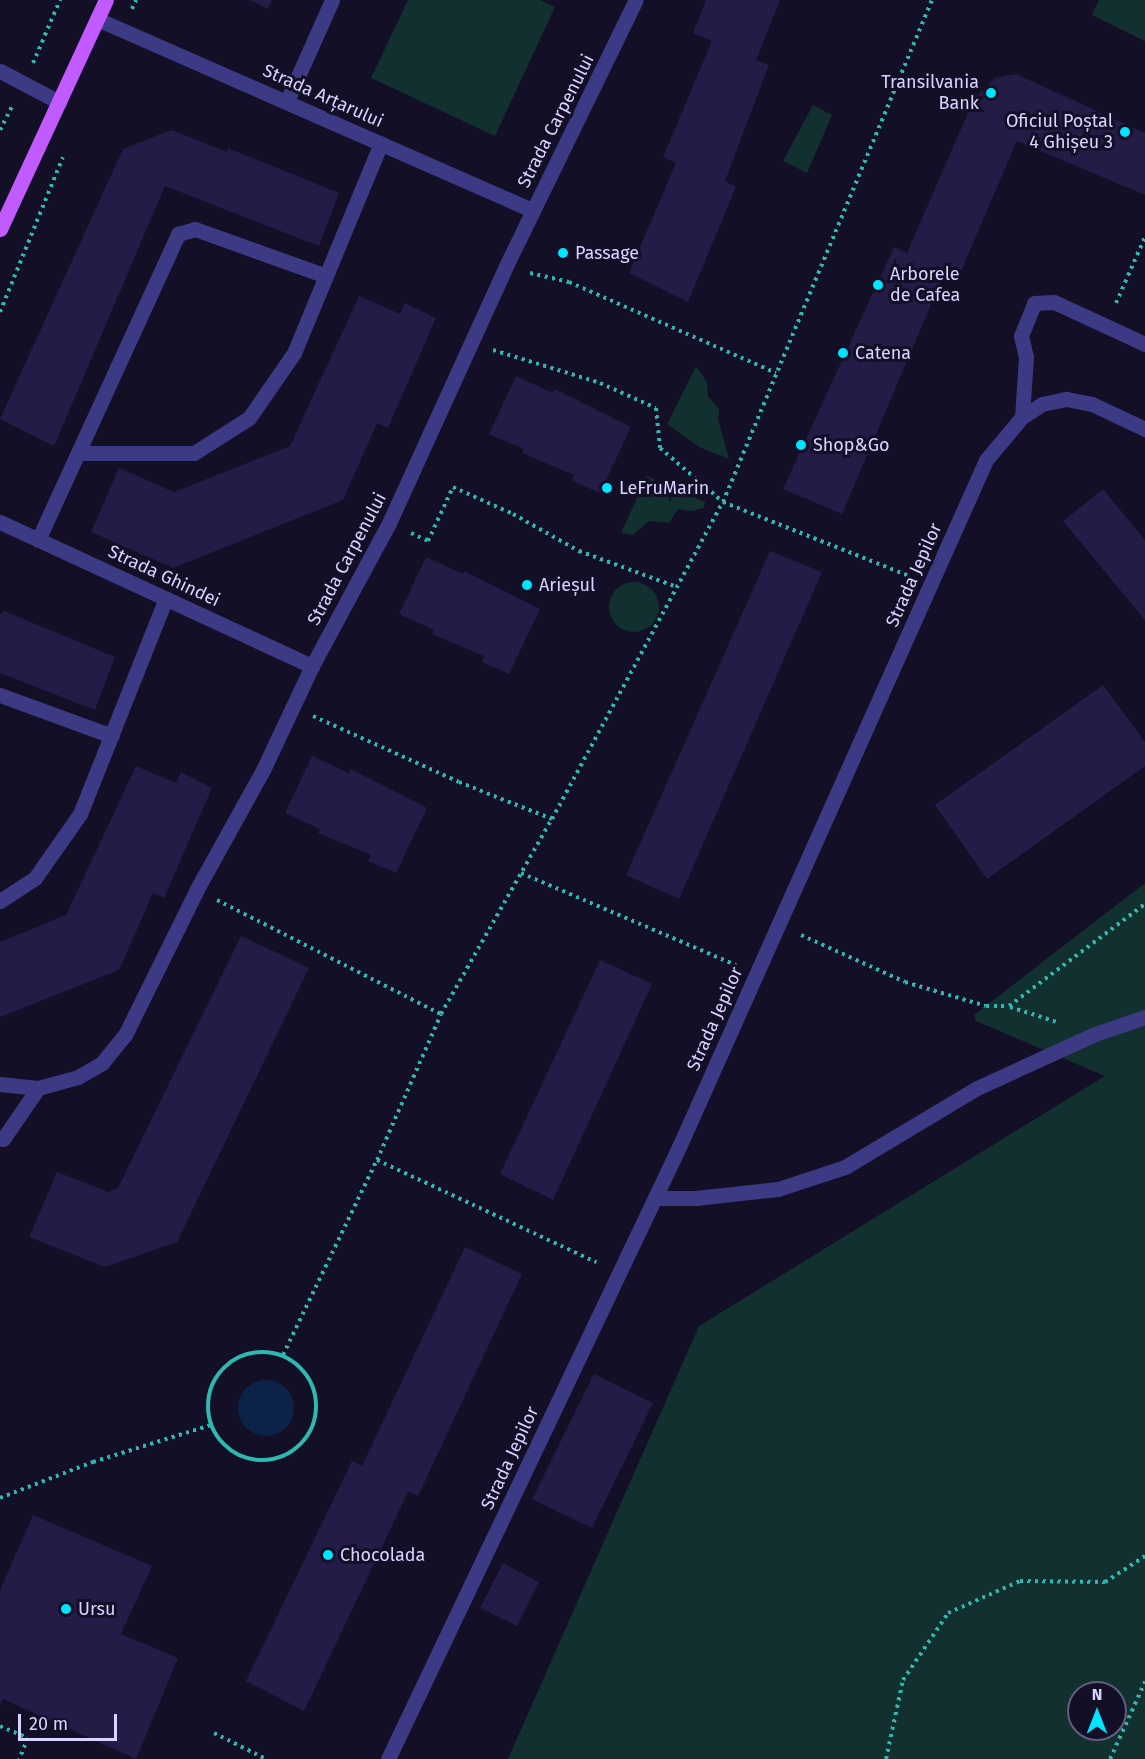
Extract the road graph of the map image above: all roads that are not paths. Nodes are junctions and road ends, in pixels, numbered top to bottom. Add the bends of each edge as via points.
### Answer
1 (105, 0) edge
2 (332, 0) edge
3 (636, 0) edge
4 (97, 19) junction
5 (0, 71) edge
6 (287, 101) junction
7 (59, 102) junction
8 (381, 143) junction
9 (533, 210) junction
10 (0, 229) edge
11 (326, 276) junction
12 (1145, 344) edge
13 (1023, 417) junction
14 (1145, 429) edge
15 (78, 453) junction
16 (0, 522) edge
17 (38, 540) junction
18 (166, 598) junction
19 (312, 666) junction
20 (0, 695) edge
21 (112, 736) junction
22 (0, 901) edge
23 (1145, 1017) edge
24 (0, 1084) edge
25 (38, 1088) junction
26 (0, 1138) edge
27 (655, 1198) junction
28 (388, 1759) edge

1 - 4 main road
2 - 6 street
3 - 9 street, Strada Carpenului
4 - 6 street, Strada Arțarului
4 - 7 main road
5 - 7 street
6 - 8 street, Strada Arțarului
7 - 10 main road
8 - 9 street, Strada Arțarului
8 - 11 street
9 - 19 street, Strada Carpenului via 389,523
11 - 15 street via 294,353 249,418 194,453
11 - 15 street via 195,229 178,234
12 - 13 street via 1054,302 1035,303 1021,336 1026,357
13 - 14 street, Strada Jepilor via 1042,404 1066,399 1092,404
13 - 27 street, Strada Jepilor via 986,460
15 - 17 street
16 - 17 street, Strada Ghindei
17 - 18 street, Strada Ghindei
18 - 19 street, Strada Ghindei
18 - 21 street
19 - 25 street, Strada Carpenului via 125,1035 102,1063 78,1077
20 - 21 street
21 - 22 street via 80,814 35,878
23 - 27 street via 1095,1034 977,1088 845,1167 778,1189
24 - 25 street, Strada Carpenului
25 - 26 street
27 - 28 street, Strada Jepilor

